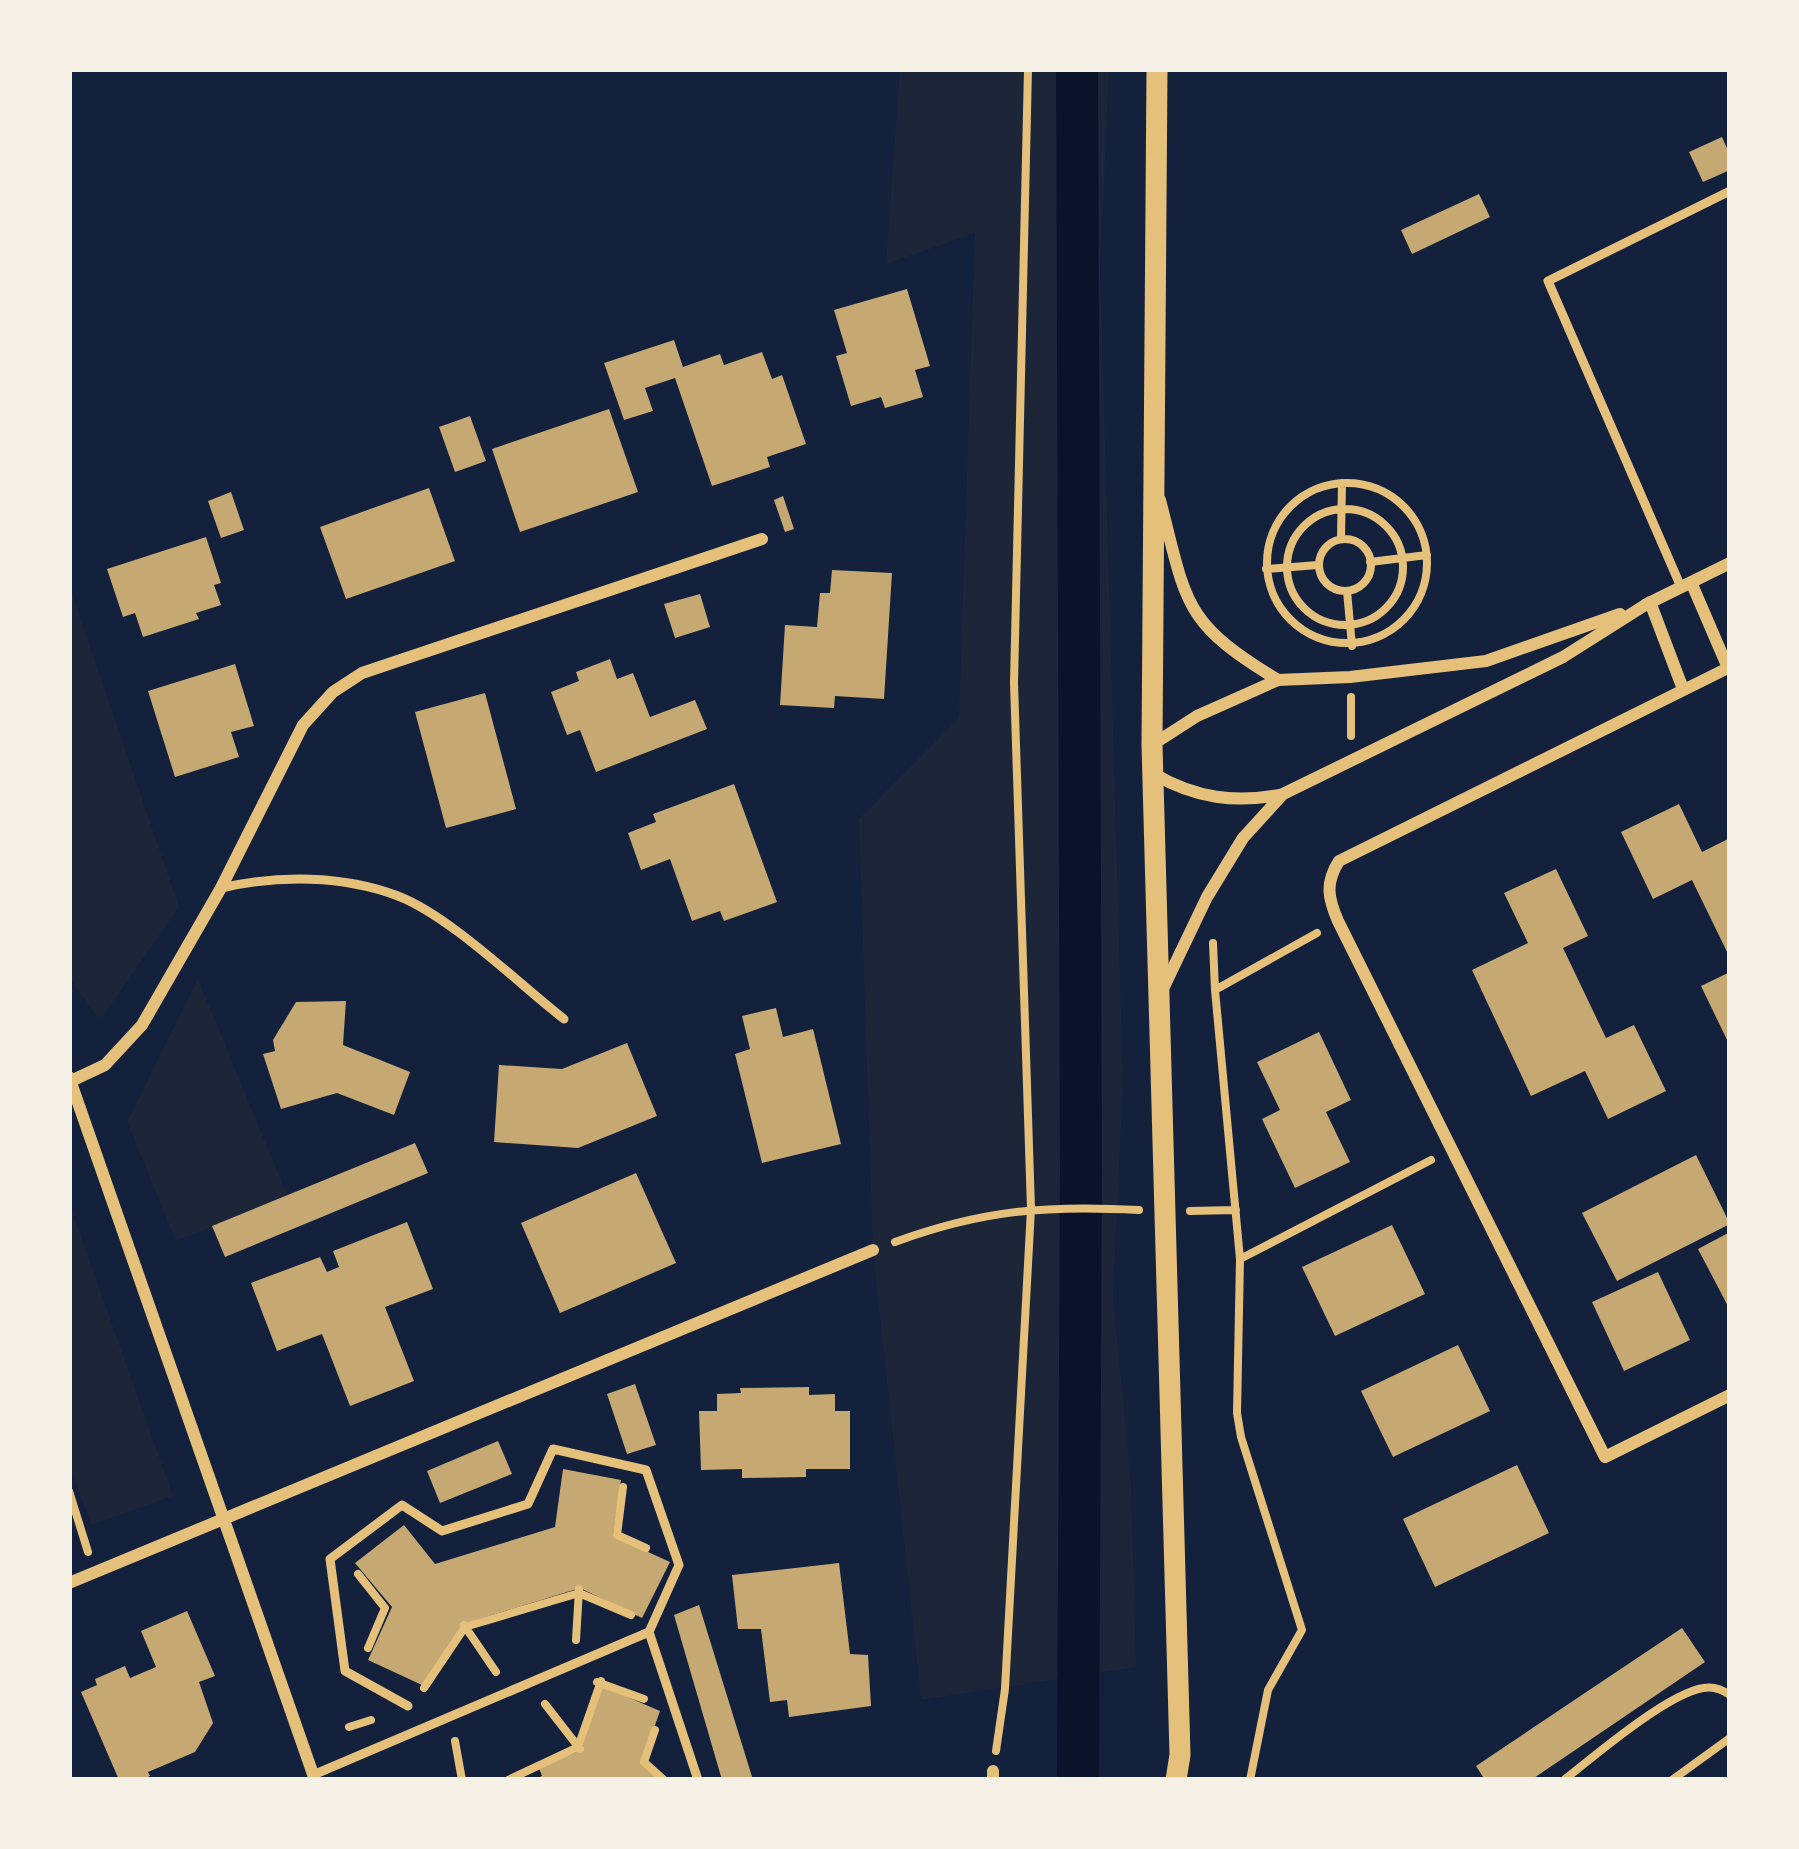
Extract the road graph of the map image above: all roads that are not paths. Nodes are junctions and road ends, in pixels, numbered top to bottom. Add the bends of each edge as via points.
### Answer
1 (1157, 69) edge
2 (1730, 191) edge
3 (1154, 475) junction
4 (762, 539) dead end
5 (1730, 563) edge
6 (1686, 585) junction
7 (1650, 602) junction
8 (1729, 667) edge
9 (1278, 680) junction
10 (1683, 688) junction
11 (1152, 745) junction
12 (1154, 774) junction
13 (1283, 794) junction
14 (221, 888) junction
15 (1156, 1002) junction
16 (564, 1019) dead end
17 (70, 1079) edge
18 (873, 1250) road end
19 (1730, 1395) edge
20 (223, 1518) junction
21 (69, 1583) edge
22 (649, 1632) junction
23 (408, 1706) dead end
24 (314, 1777) edge
25 (698, 1780) edge
26 (1176, 1780) edge

1 - 3 street
2 - 6 lane via 1548,281
3 - 9 street via 1199,621 1226,649
3 - 11 street
4 - 14 street via 362,673 303,725
5 - 6 street
6 - 7 street
6 - 8 street
7 - 9 street via 1486,661
7 - 10 street
7 - 13 street via 1562,657
8 - 10 street
9 - 11 street
10 - 19 street via 1339,861 1328,891 1605,1457
11 - 12 street
12 - 13 street via 1213,798
12 - 15 street
13 - 15 street via 1243,838
14 - 16 lane via 293,878 400,897
14 - 17 street via 142,1025 104,1065
15 - 26 street
17 - 20 street
18 - 20 street
20 - 21 street
20 - 24 street
22 - 23 lane via 679,1565 646,1470 553,1449 528,1504 442,1531 402,1505 331,1559 345,1671
22 - 24 lane
22 - 25 lane

